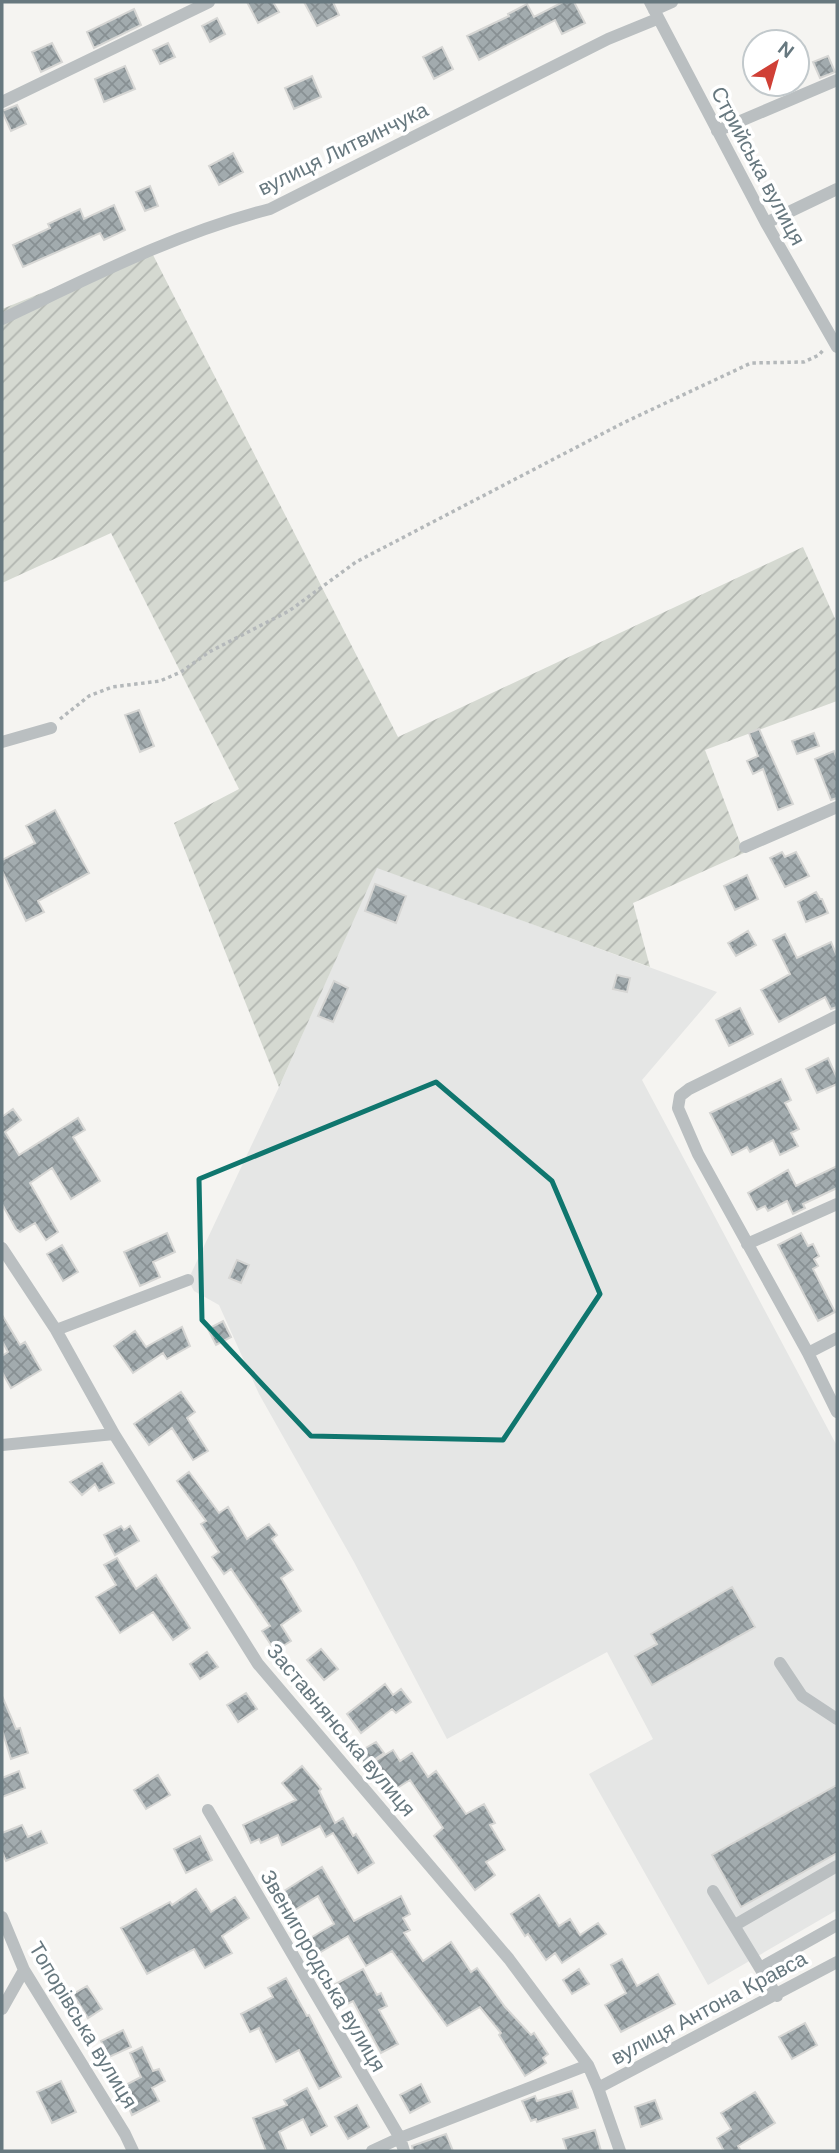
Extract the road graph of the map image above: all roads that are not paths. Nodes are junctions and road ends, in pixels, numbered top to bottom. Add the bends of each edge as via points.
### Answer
1 (209, 2) edge
2 (672, 2) edge
3 (654, 10) edge
4 (837, 80) edge
5 (2, 102) edge
6 (717, 131) junction
7 (837, 189) edge
8 (766, 223) junction
9 (2, 319) edge
10 (835, 343) edge
11 (51, 728) road end
12 (2, 742) edge
13 (837, 807) edge
14 (745, 847) dead end
15 (837, 1016) edge
16 (837, 1204) edge
17 (747, 1244) junction
18 (2, 1248) edge
19 (188, 1280) dead end
20 (56, 1330) junction
21 (837, 1338) edge
22 (808, 1353) junction
23 (837, 1412) edge
24 (114, 1434) junction
25 (2, 1445) edge
26 (780, 1663) dead end
27 (837, 1719) edge
28 (208, 1810) dead end
29 (837, 1866) edge
30 (713, 1891) dead end
31 (2, 1917) edge
32 (735, 1925) junction
33 (837, 1925) edge
34 (837, 1962) edge
35 (760, 1968) junction
36 (24, 1970) junction
37 (777, 1996) junction
38 (2, 2009) edge
39 (588, 2065) junction
40 (598, 2088) junction
41 (400, 2138) junction
42 (133, 2151) edge
43 (372, 2151) edge
44 (404, 2151) edge
45 (620, 2151) edge

1 - 5 street
2 - 3 street, вулиця Литвинчука
3 - 6 street, Стрийська вулиця
3 - 9 street, вулиця Литвинчука via 608,39 270,209 166,244
4 - 6 street
6 - 8 street, Стрийська вулиця
7 - 8 street
8 - 10 street, Стрийська вулиця
11 - 12 street
13 - 14 street
15 - 17 street via 680,1096 678,1108 698,1154
16 - 17 street
17 - 22 street
18 - 20 street, Заставнянська вулиця
19 - 20 street
20 - 24 street, Заставнянська вулиця
21 - 22 street
22 - 23 street
24 - 25 street
24 - 39 street, Заставнянська вулиця via 258,1664 509,1959
26 - 27 street via 802,1696
28 - 41 street, Звенигородська вулиця
29 - 32 street
30 - 32 street
31 - 36 street, Топорівська вулиця
32 - 35 street
33 - 35 street
34 - 37 street, вулиця Антона Кравса
35 - 37 street
36 - 38 street
36 - 42 street, Топорівська вулиця
37 - 40 street, вулиця Антона Кравса
39 - 40 street, Заставнянська вулиця
39 - 41 street
40 - 45 street, Заставнянська вулиця
41 - 43 street
41 - 44 street, Звенигородська вулиця

